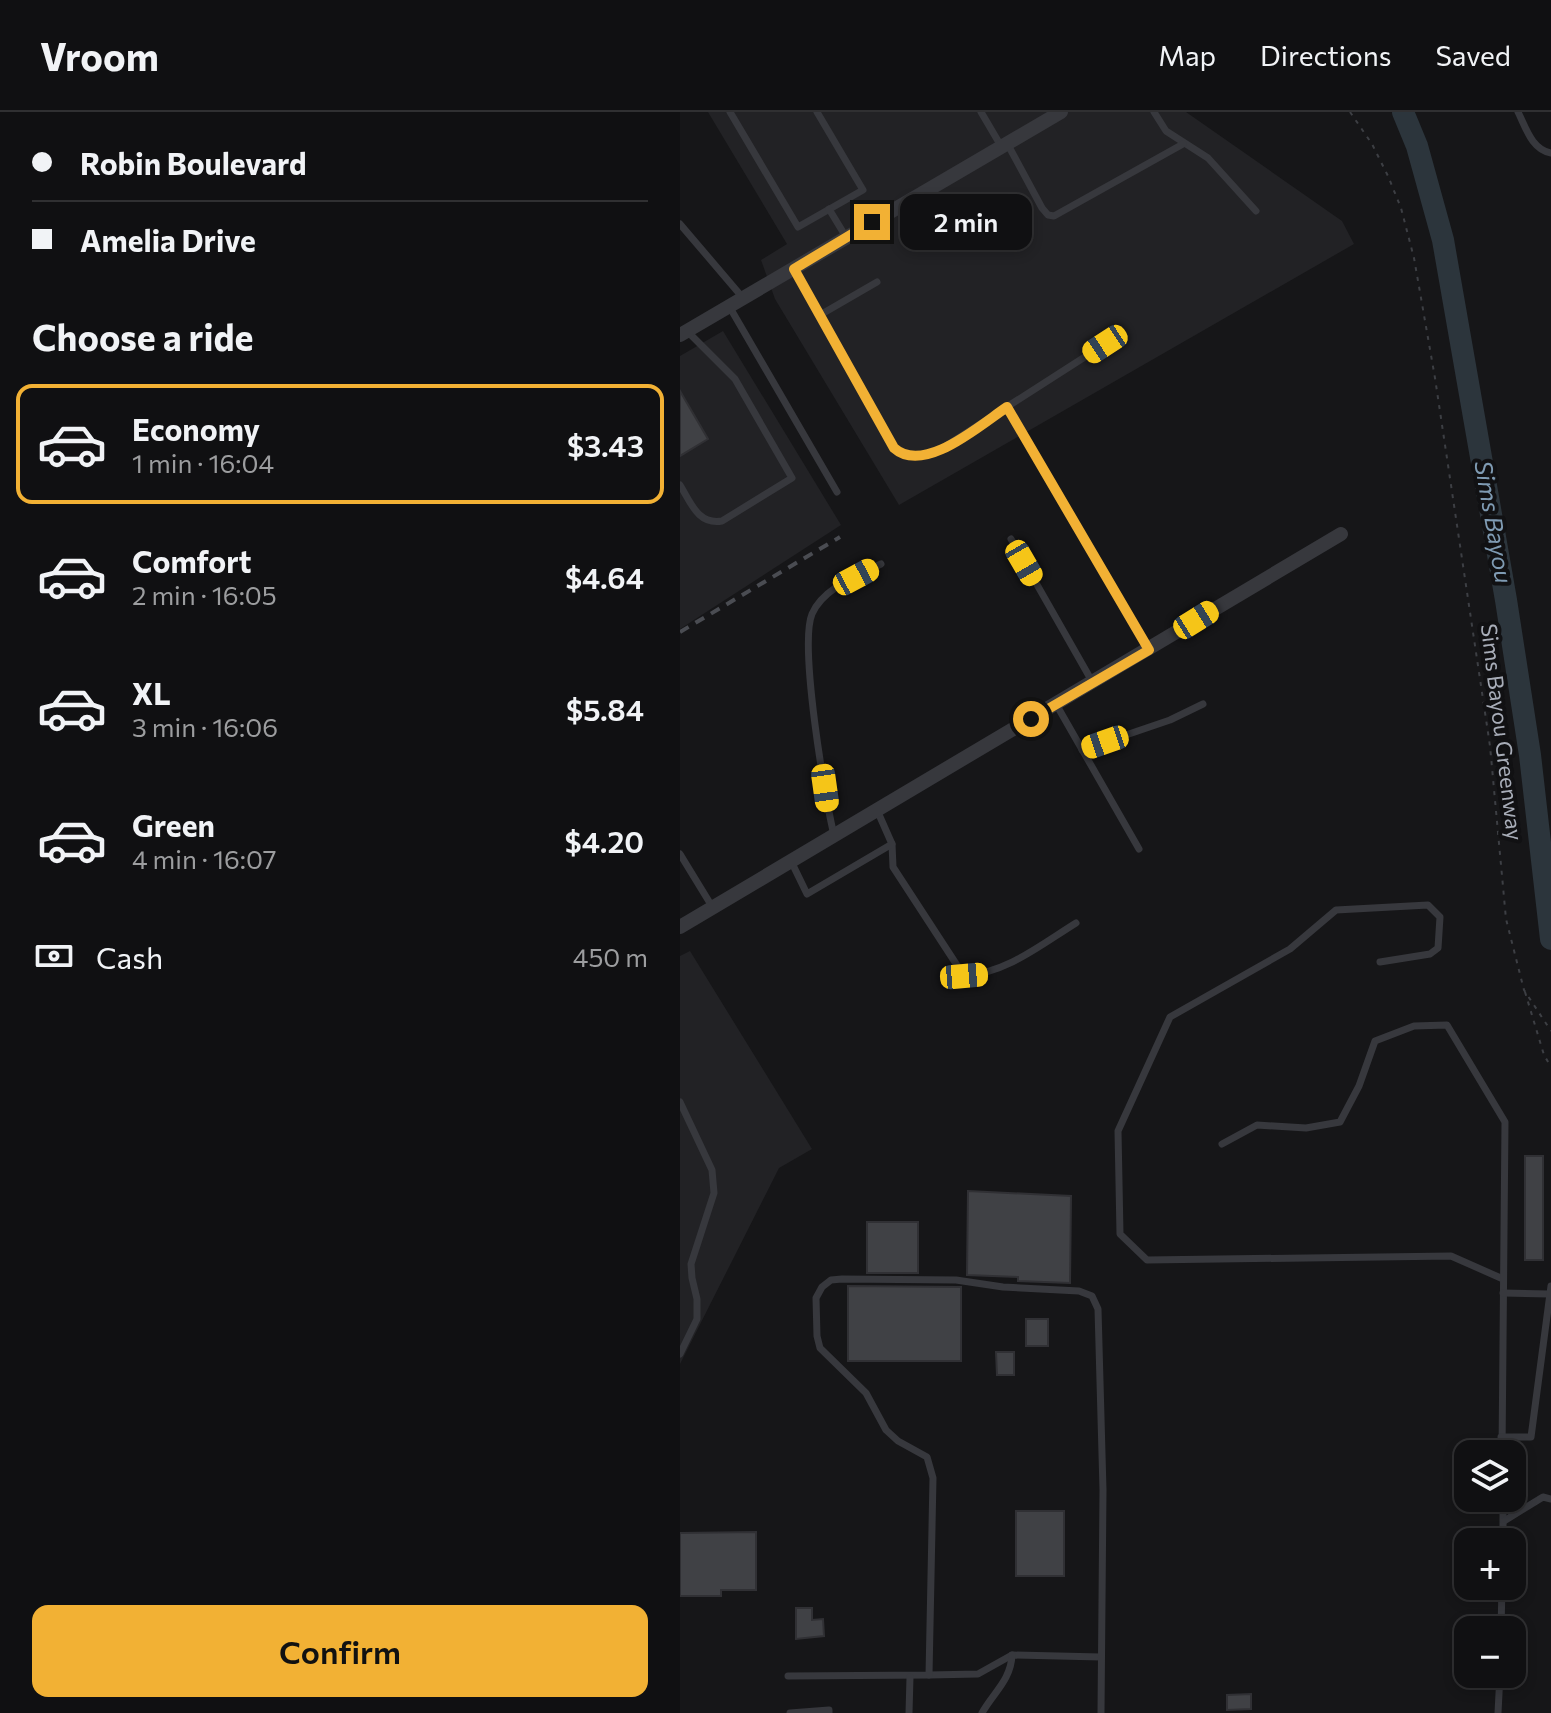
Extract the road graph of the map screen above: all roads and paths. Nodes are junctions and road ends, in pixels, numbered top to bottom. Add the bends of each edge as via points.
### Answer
1 (730, 112) edge
2 (817, 112) edge
3 (981, 112) edge
4 (1061, 112) edge
5 (1154, 112) edge
6 (1350, 112) edge
7 (1518, 112) edge
8 (1183, 144) junction
9 (1004, 145) junction
10 (1551, 153) edge
11 (829, 209) junction
12 (1256, 211) dead end
13 (680, 224) edge
14 (846, 237) junction
15 (794, 269) junction
16 (877, 282) dead end
17 (743, 298) junction
18 (729, 306) junction
19 (820, 315) junction
20 (683, 333) edge
21 (1105, 344) dead end
22 (1007, 407) junction
23 (680, 485) edge
24 (837, 492) dead end
25 (1341, 534) dead end
26 (1011, 539) dead end
27 (881, 564) dead end
28 (1149, 650) junction
29 (1093, 683) junction
30 (1056, 704) junction
31 (1203, 704) dead end
32 (1082, 750) junction
33 (877, 810) junction
34 (834, 835) junction
35 (892, 844) junction
36 (1139, 849) dead end
37 (680, 854) edge
38 (791, 861) junction
39 (713, 908) junction
40 (1076, 923) dead end
41 (680, 927) edge
42 (1380, 962) dead end
43 (1524, 990) junction
44 (1551, 1031) edge
45 (1551, 1067) edge
46 (680, 1102) edge
47 (1222, 1144) dead end
48 (1503, 1279) junction
49 (1550, 1290) edge
50 (1503, 1293) junction
51 (680, 1354) edge
52 (1501, 1437) junction
53 (1501, 1440) edge
54 (1551, 1499) edge
55 (1504, 1512) edge
56 (1504, 1521) junction
57 (1504, 1528) edge
58 (1012, 1655) junction
59 (1101, 1657) junction
60 (929, 1675) junction
61 (788, 1676) dead end
62 (910, 1677) junction
63 (1499, 1688) edge
64 (790, 1713) edge
65 (829, 1713) edge
66 (909, 1713) edge
67 (982, 1713) edge
68 (1101, 1713) edge
69 (1498, 1713) edge

1 - 11 lane via 798,227
2 - 11 lane via 863,190
3 - 9 lane
4 - 9 street
5 - 8 lane
6 - 43 path, Sims Bayou Greenway via 1388,176 1414,258 1490,746 1506,919
7 - 10 lane via 1536,145
8 - 9 lane via 1054,216 1042,208
8 - 12 lane via 1208,158
9 - 14 street
11 - 14 lane
13 - 17 lane
14 - 15 street
15 - 17 street
15 - 19 lane
16 - 19 lane
17 - 18 street
18 - 20 street
18 - 24 lane
19 - 22 lane via 902,455 935,453
20 - 23 lane via 735,379 792,478 715,522 700,516
21 - 22 lane
22 - 28 lane
25 - 28 street
26 - 29 lane
27 - 34 lane via 832,590 811,615 816,724
28 - 29 street
29 - 30 street
30 - 32 lane
30 - 33 street
31 - 32 lane
32 - 36 lane
33 - 34 street
33 - 35 lane
34 - 38 street
35 - 38 lane via 807,894
35 - 40 lane via 893,867 964,976 1002,969
37 - 39 lane
38 - 39 street
39 - 41 street
42 - 48 lane via 1438,948 1440,917 1428,905 1336,910 1290,949 1170,1017 1118,1131 1120,1234 1147,1260 1451,1256
43 - 44 path, Sims Bayou Greenway
43 - 45 path, Sims Bayou Greenway
46 - 51 lane via 712,1170 714,1193 691,1264 697,1319
47 - 48 lane via 1257,1125 1306,1128 1340,1122 1375,1041 1414,1026 1447,1025 1505,1122
48 - 50 lane
49 - 50 lane
49 - 52 lane via 1531,1437
50 - 52 lane
52 - 53 lane
54 - 56 lane via 1543,1497
55 - 56 lane
56 - 57 lane
58 - 59 lane
58 - 60 lane via 978,1674
58 - 67 lane via 1012,1668
59 - 60 lane via 1103,1490 1096,1300 1079,1291 956,1280 831,1280 816,1298 820,1348 866,1393 886,1430 927,1457 931,1466
59 - 68 lane
60 - 62 lane
61 - 62 lane
62 - 66 lane
63 - 69 lane
64 - 65 lane

